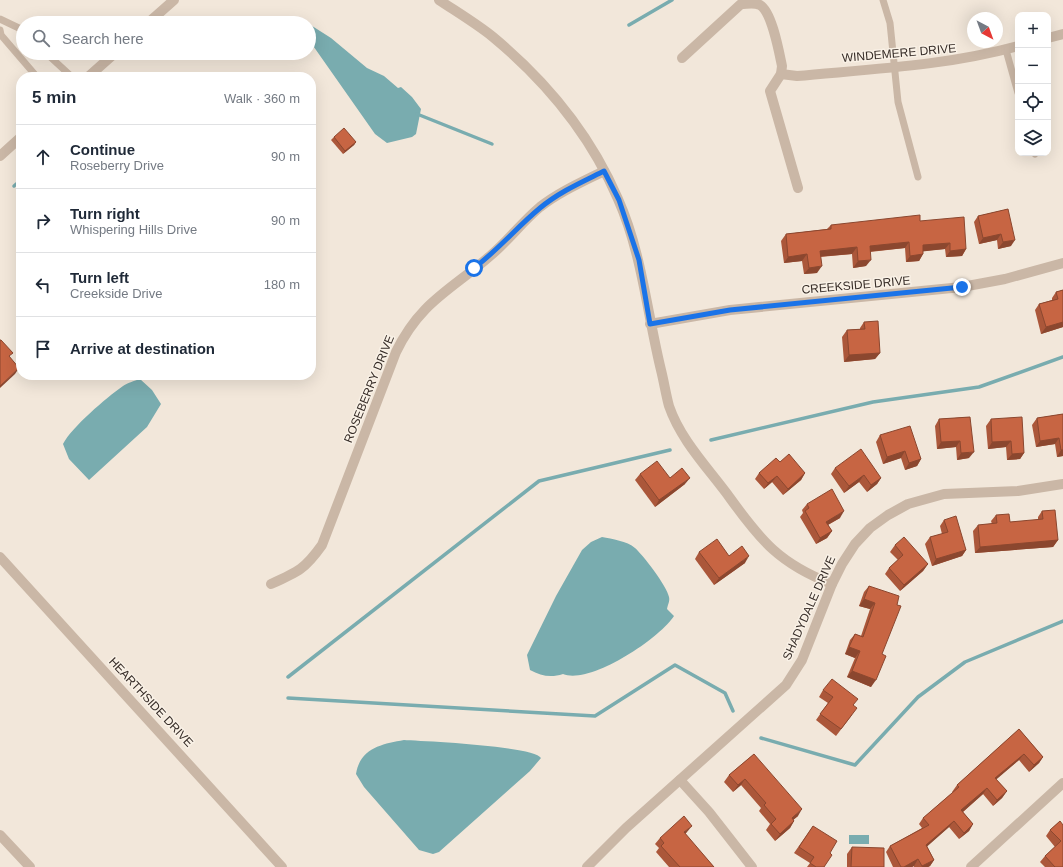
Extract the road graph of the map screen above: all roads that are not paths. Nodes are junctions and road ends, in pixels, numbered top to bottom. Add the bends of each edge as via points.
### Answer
1 (174, 0) edge
2 (439, 0) edge
3 (883, 0) edge
4 (156, 16) edge
5 (0, 18) edge
6 (16, 26) edge
7 (0, 30) edge
8 (1063, 34) edge
9 (1051, 37) edge
10 (0, 44) edge
11 (9, 44) junction
12 (1015, 47) edge
13 (1006, 50) junction
14 (16, 52) edge
15 (682, 58) dead end
16 (23, 60) edge
17 (54, 60) edge
18 (107, 60) edge
19 (894, 66) junction
20 (33, 72) edge
21 (67, 72) edge
22 (94, 72) edge
23 (781, 74) junction
24 (1015, 84) edge
25 (16, 142) edge
26 (0, 156) edge
27 (604, 171) junction
28 (918, 177) dead end
29 (798, 188) dead end
30 (1063, 263) edge
31 (650, 324) junction
32 (1063, 484) edge
33 (0, 557) edge
34 (271, 584) dead end
35 (832, 584) junction
36 (680, 780) junction
37 (1063, 782) edge
38 (0, 835) edge
39 (30, 867) edge
40 (282, 867) edge
41 (587, 867) edge
42 (752, 867) edge
43 (971, 867) edge

1 - 4 street
2 - 27 street via 492,36 530,70 574,123
3 - 19 lane via 890,23
5 - 6 lane
7 - 11 lane
8 - 9 street
10 - 11 lane
11 - 14 lane
12 - 13 street, WINDEMERE DRIVE
13 - 19 street, WINDEMERE DRIVE via 954,61
13 - 24 lane
15 - 23 street via 741,4 751,3 760,5 767,12 782,66
16 - 20 lane
17 - 21 lane
18 - 22 street
19 - 23 street, WINDEMERE DRIVE via 797,76
19 - 28 lane via 898,102
23 - 29 street via 770,91
25 - 26 street
27 - 31 street via 619,200 639,260
27 - 34 street, ROSEBERRY DRIVE via 556,196 540,208 490,256 441,294 415,319 396,352 322,544 298,573
30 - 31 street, CREEKSIDE DRIVE via 1005,279 962,287 730,310
31 - 35 street via 670,406 678,426 693,449 755,533 770,549 806,574
32 - 35 street, SHADYDALE DRIVE via 1018,491 944,494 908,504 870,528 855,544
33 - 40 street, HEARTHSIDE DRIVE
35 - 36 street, SHADYDALE DRIVE via 802,660 786,685
36 - 41 street, SHADYDALE DRIVE
36 - 42 street
37 - 43 street
38 - 39 street

